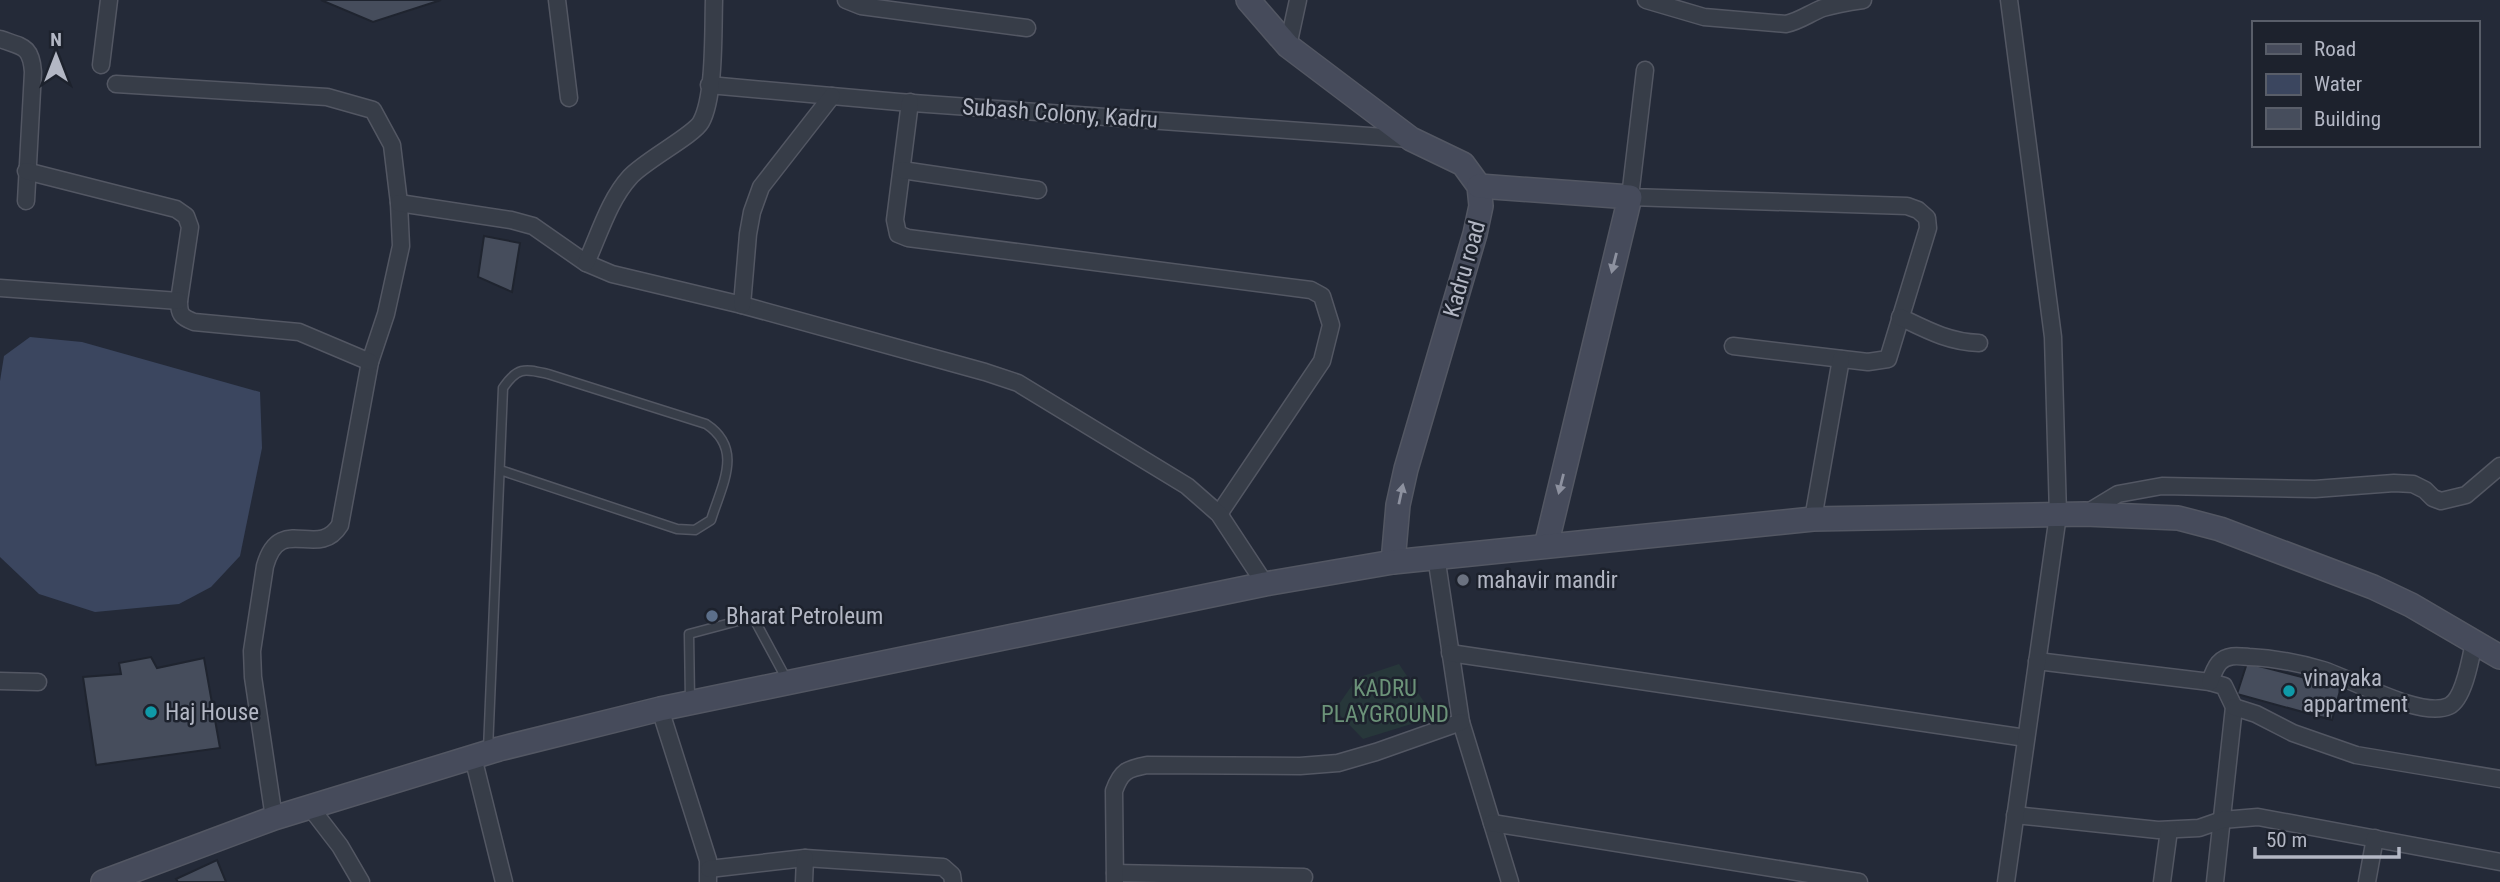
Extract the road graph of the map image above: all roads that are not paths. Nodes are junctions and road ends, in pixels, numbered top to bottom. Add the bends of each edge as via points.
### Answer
1 (109, 0) edge
2 (557, 0) edge
3 (714, 0) edge
4 (846, 0) edge
5 (1248, 0) edge
6 (1298, 0) edge
7 (1646, 0) edge
8 (1863, 0) edge
9 (2009, 0) edge
10 (1027, 28) dead end
11 (0, 38) edge
12 (1288, 46) junction
13 (101, 65) dead end
14 (1645, 70) dead end
15 (116, 84) dead end
16 (709, 85) junction
17 (832, 96) junction
18 (569, 98) dead end
19 (910, 102) junction
20 (1411, 139) junction
21 (902, 170) junction
22 (26, 171) junction
23 (1479, 186) junction
24 (1038, 190) dead end
25 (1630, 197) junction
26 (26, 201) dead end
27 (399, 203) junction
28 (586, 263) junction
29 (0, 288) edge
30 (179, 301) junction
31 (742, 305) junction
32 (1900, 317) junction
33 (1979, 343) dead end
34 (1733, 346) dead end
35 (1841, 359) junction
36 (370, 362) junction
37 (2500, 466) edge
38 (500, 470) junction
39 (1219, 514) junction
40 (2085, 514) junction
41 (2058, 515) junction
42 (1813, 519) junction
43 (1546, 546) junction
44 (1436, 556) junction
45 (1393, 562) junction
46 (1265, 584) junction
47 (2474, 642) junction
48 (1450, 653) junction
49 (2500, 657) edge
50 (2037, 661) junction
51 (0, 681) edge
52 (38, 682) dead end
53 (2210, 682) junction
54 (789, 683) junction
55 (690, 703) junction
56 (2234, 708) junction
57 (660, 709) junction
58 (1461, 722) junction
59 (2026, 738) junction
60 (480, 755) junction
61 (2500, 779) edge
62 (310, 807) junction
63 (2015, 815) junction
64 (274, 818) junction
65 (2222, 820) junction
66 (1492, 823) junction
67 (2169, 830) junction
68 (2375, 838) junction
69 (805, 858) junction
70 (2500, 862) edge
71 (709, 876) edge
72 (1304, 877) dead end
73 (1115, 878) edge
74 (103, 882) edge
75 (360, 882) edge
76 (504, 882) edge
77 (804, 882) edge
78 (953, 882) edge
79 (1510, 882) edge
80 (1859, 882) edge
81 (2006, 882) edge
82 (2162, 882) edge
83 (2215, 882) edge
84 (2367, 882) edge

1 - 13 street
2 - 18 street
3 - 16 street
4 - 10 street via 861,6
5 - 12 street
6 - 12 street
7 - 8 street via 1704,17 1786,24 1821,9
9 - 41 street via 2053,337
11 - 22 street via 25,47 32,56
12 - 20 street
14 - 25 street
15 - 27 street via 327,97 373,110 392,145
16 - 17 street, Subash Colony, Kadru
16 - 28 street via 700,124 629,177
17 - 19 street, Subash Colony, Kadru
17 - 31 street via 761,187 751,212
19 - 20 street, Subash Colony, Kadru
19 - 21 street
20 - 23 street via 1463,164
21 - 24 street
21 - 39 street via 898,234 1311,290 1322,296 1331,326 1322,361
22 - 26 street
22 - 30 street via 176,209 186,216 190,227
23 - 25 street
45 -> 23 street, Kadru road via 1406,470 1475,234 1481,206
25 - 32 street via 1907,206 1927,218 1928,228
25 -> 43 street
27 - 28 street via 533,226
27 - 36 street via 401,246
28 - 31 street via 612,274
29 - 30 street
30 - 36 street via 183,318 194,322 299,332
31 - 39 street via 1018,383 1187,486
32 - 33 street via 1941,337
32 - 35 street via 1888,359
34 - 35 street
35 - 42 street
36 - 64 street via 340,525 325,539 276,543 265,566 252,651
37 - 40 street via 2466,495 2441,501 2413,484 2315,489 2162,486 2118,494
38 - 38 lane via 677,529 695,530 711,520 728,465 727,447 706,424 525,369 511,376 503,388
38 - 60 lane
39 - 46 street
40 - 41 street
40 - 47 street via 2178,518 2220,529 2373,587
41 - 42 street
41 - 50 street
42 - 43 street
43 - 44 street
44 - 45 street
44 - 48 street
45 - 46 street
46 - 54 street
47 - 49 street
47 - 53 street via 2456,700 2435,708 2416,706 2323,670 2262,657 2229,656 2219,663
48 - 58 street
48 - 59 street
50 - 53 street
50 - 59 street
51 - 52 street
53 - 56 street via 2224,686
54 - 55 street
54 - 55 lane via 753,617 689,634
55 - 57 street
56 - 61 street via 2356,755
56 - 65 street
57 - 60 street
57 - 71 street via 708,860
58 - 66 street
58 - 73 street via 1338,762 1131,768 1119,777 1114,791
59 - 63 street
60 - 62 street
60 - 76 street
62 - 64 street
62 - 75 street
63 - 67 street
63 - 81 street
64 - 74 street
65 - 67 street via 2199,828
65 - 68 street via 2258,817
65 - 83 street
66 - 79 street
66 - 80 street
67 - 82 street
68 - 70 street
68 - 84 street
69 - 71 street
69 - 77 street
69 - 78 street via 943,867
72 - 73 street

